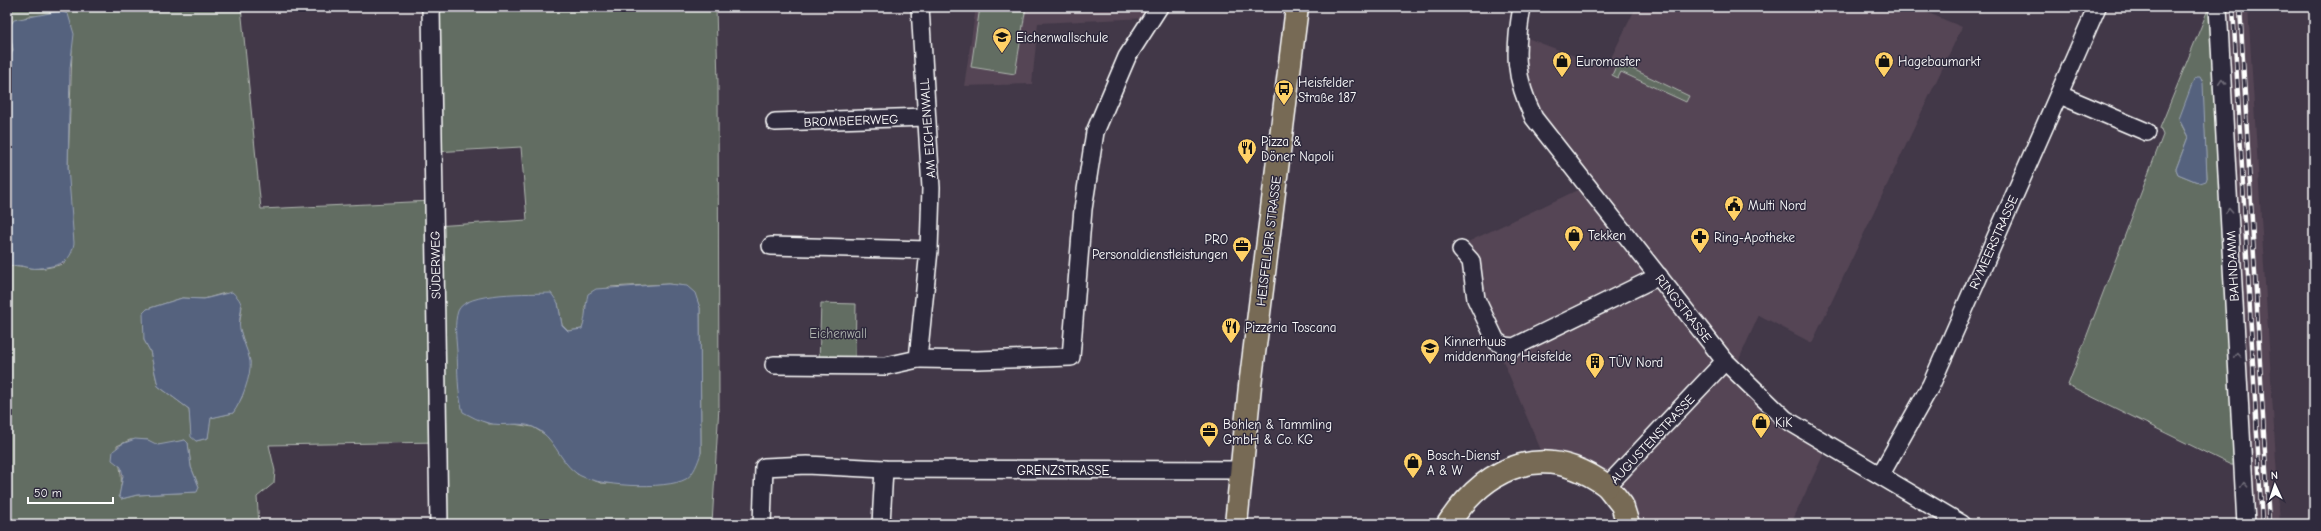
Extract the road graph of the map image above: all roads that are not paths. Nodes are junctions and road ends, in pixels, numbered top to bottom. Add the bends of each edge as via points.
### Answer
1 (431, 7) edge
2 (920, 7) edge
3 (1159, 7) edge
4 (1297, 7) edge
5 (1522, 7) edge
6 (2098, 7) edge
7 (2218, 7) edge
8 (2060, 95) junction
9 (926, 117) junction
10 (775, 122) dead end
11 (2147, 132) dead end
12 (771, 246) dead end
13 (929, 250) junction
14 (1461, 250) dead end
15 (1659, 276) junction
16 (918, 359) junction
17 (1725, 361) junction
18 (774, 365) dead end
19 (884, 469) junction
20 (1240, 470) junction
21 (1881, 474) junction
22 (1492, 478) junction
23 (1607, 486) junction
24 (439, 524) edge
25 (762, 524) edge
26 (881, 524) edge
27 (1236, 524) edge
28 (1448, 524) edge
29 (1466, 524) edge
30 (1628, 524) edge
31 (1962, 524) edge
32 (2246, 524) edge

1 - 24 street, SÜDERWEG
2 - 9 street, AM EICHENWALL
3 - 16 street via 1127,57 1095,132 1082,209 1071,357
4 - 20 main road, HEISFELDER STRASSE
5 - 15 street, RINGSTRASSE via 1517,37 1517,70 1522,94 1534,118
6 - 8 street, RYMEERSTRASSE
32 -> 7 street, BAHNDAMM
8 - 11 street
8 - 21 street, RYMEERSTRASSE via 1971,290 1931,385
9 - 10 street, BROMBEERWEG
9 - 13 street, AM EICHENWALL via 931,188
12 - 13 street
13 - 16 street, AM EICHENWALL
14 - 15 street via 1471,260 1476,299 1496,341 1504,346 1514,347
15 - 17 street, RINGSTRASSE
16 - 18 street via 886,366
17 - 21 street, RINGSTRASSE via 1785,419
17 - 23 street, AUGUSTENSTRASSE
19 - 20 street, GRENZSTRASSE
19 - 25 street, GRENZSTRASSE via 807,465 764,467
19 - 26 street
20 - 27 main road, HEISFELDER STRASSE
21 - 31 street, RINGSTRASSE
22 - 23 main road via 1515,466 1534,462 1554,463 1575,467
22 - 28 main road via 1468,498
22 - 29 main road via 1470,510
23 - 30 main road, AUGUSTENSTRASSE via 1622,505

